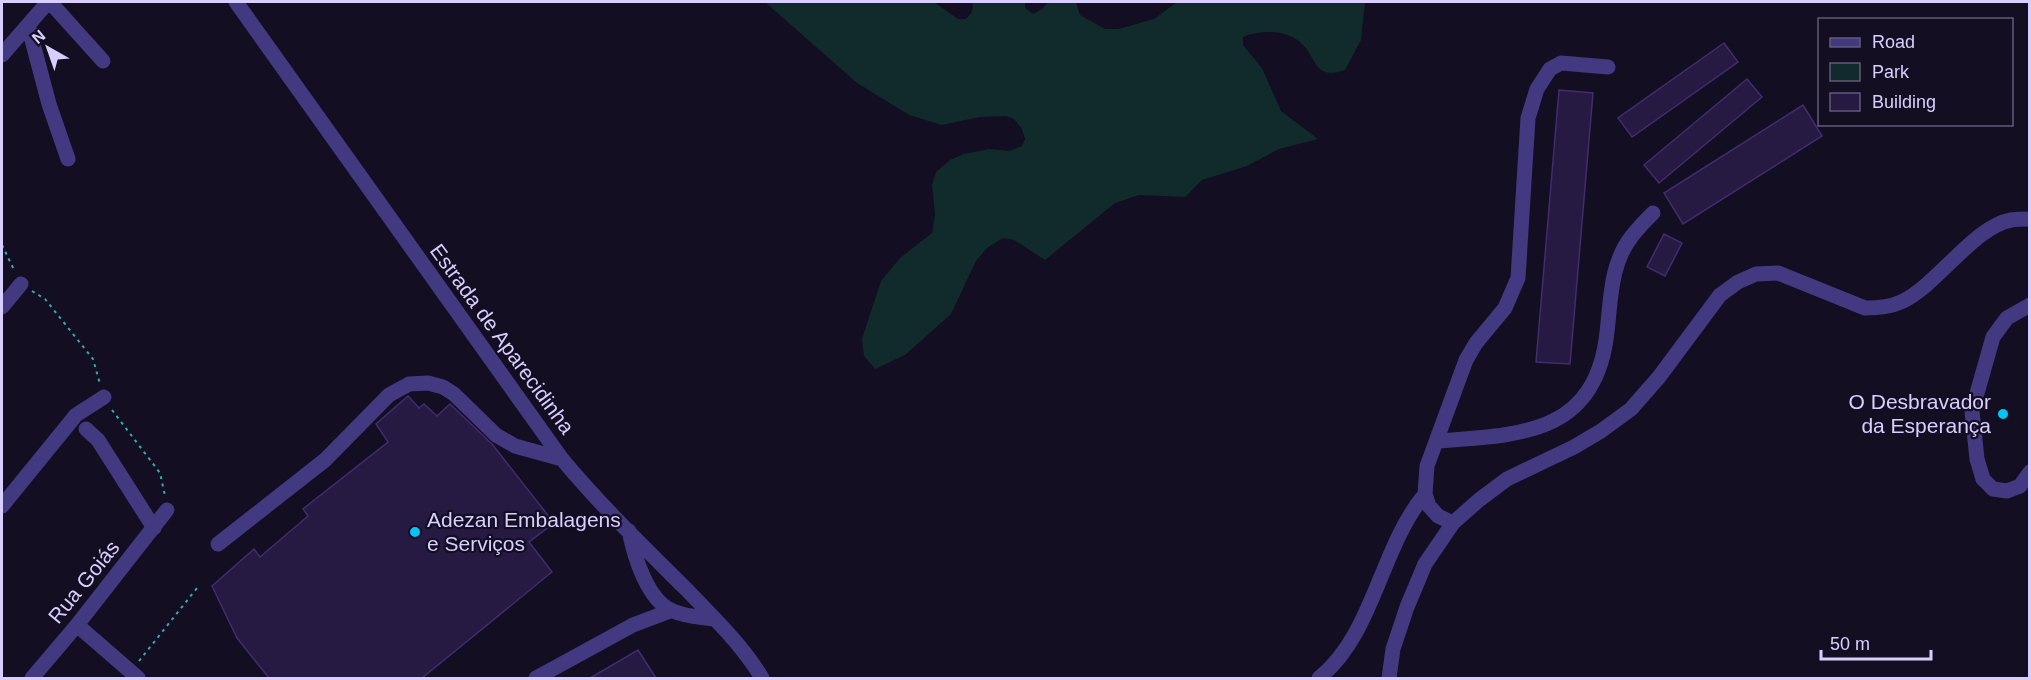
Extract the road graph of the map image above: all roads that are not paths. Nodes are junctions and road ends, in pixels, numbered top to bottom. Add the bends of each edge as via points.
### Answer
1 (49, 2) edge
2 (236, 2) edge
3 (28, 25) junction
4 (2, 55) edge
5 (103, 61) dead end
6 (1608, 67) dead end
7 (68, 159) dead end
8 (1653, 213) dead end
9 (2030, 219) edge
10 (21, 284) road end
11 (2030, 305) edge
12 (2, 307) edge
13 (104, 398) dead end
14 (86, 429) dead end
15 (1437, 441) junction
16 (562, 459) junction
17 (2030, 472) edge
18 (1425, 494) junction
19 (2, 506) edge
20 (167, 510) dead end
21 (1453, 523) junction
22 (154, 528) junction
23 (629, 531) junction
24 (218, 544) dead end
25 (670, 611) junction
26 (714, 619) junction
27 (77, 625) junction
28 (134, 675) edge
29 (32, 678) edge
30 (536, 678) edge
31 (762, 678) edge
32 (1318, 678) edge
33 (1389, 678) edge

1 - 3 street
1 - 5 street
2 - 16 street, Estrada de Aparecidinha
3 - 4 street
3 - 7 street
6 - 15 street via 1561,63 1550,69 1537,89 1528,118 1518,278 1505,308 1466,360
8 - 15 street via 1621,254 1614,272 1599,369 1577,406 1564,417 1515,434
9 - 21 street via 2009,220 1991,229 1928,285 1900,303 1880,308 1865,308 1778,273 1756,274 1738,282 1720,295 1631,409 1574,447 1507,479
10 - 12 street
11 - 17 street via 2007,318 1993,337 1972,411 1983,479 1993,489 2007,491 2020,486
13 - 19 street via 76,415
14 - 22 street via 98,440
15 - 18 street via 1426,466
16 - 23 street, Estrada de Aparecidinha
16 - 24 street via 515,446 496,435 443,387 409,384 389,395 317,466
18 - 21 street via 1437,516
18 - 32 street via 1404,524 1361,621 1341,654
20 - 22 street, Rua Goiás
21 - 33 street via 1425,564 1407,607 1393,649
22 - 27 street, Rua Goiás
23 - 25 street via 651,591
23 - 26 street, Estrada de Aparecidinha
25 - 26 street
25 - 30 street via 633,625
26 - 31 street, Estrada de Aparecidinha
27 - 28 street
27 - 29 street, Rua Goiás

